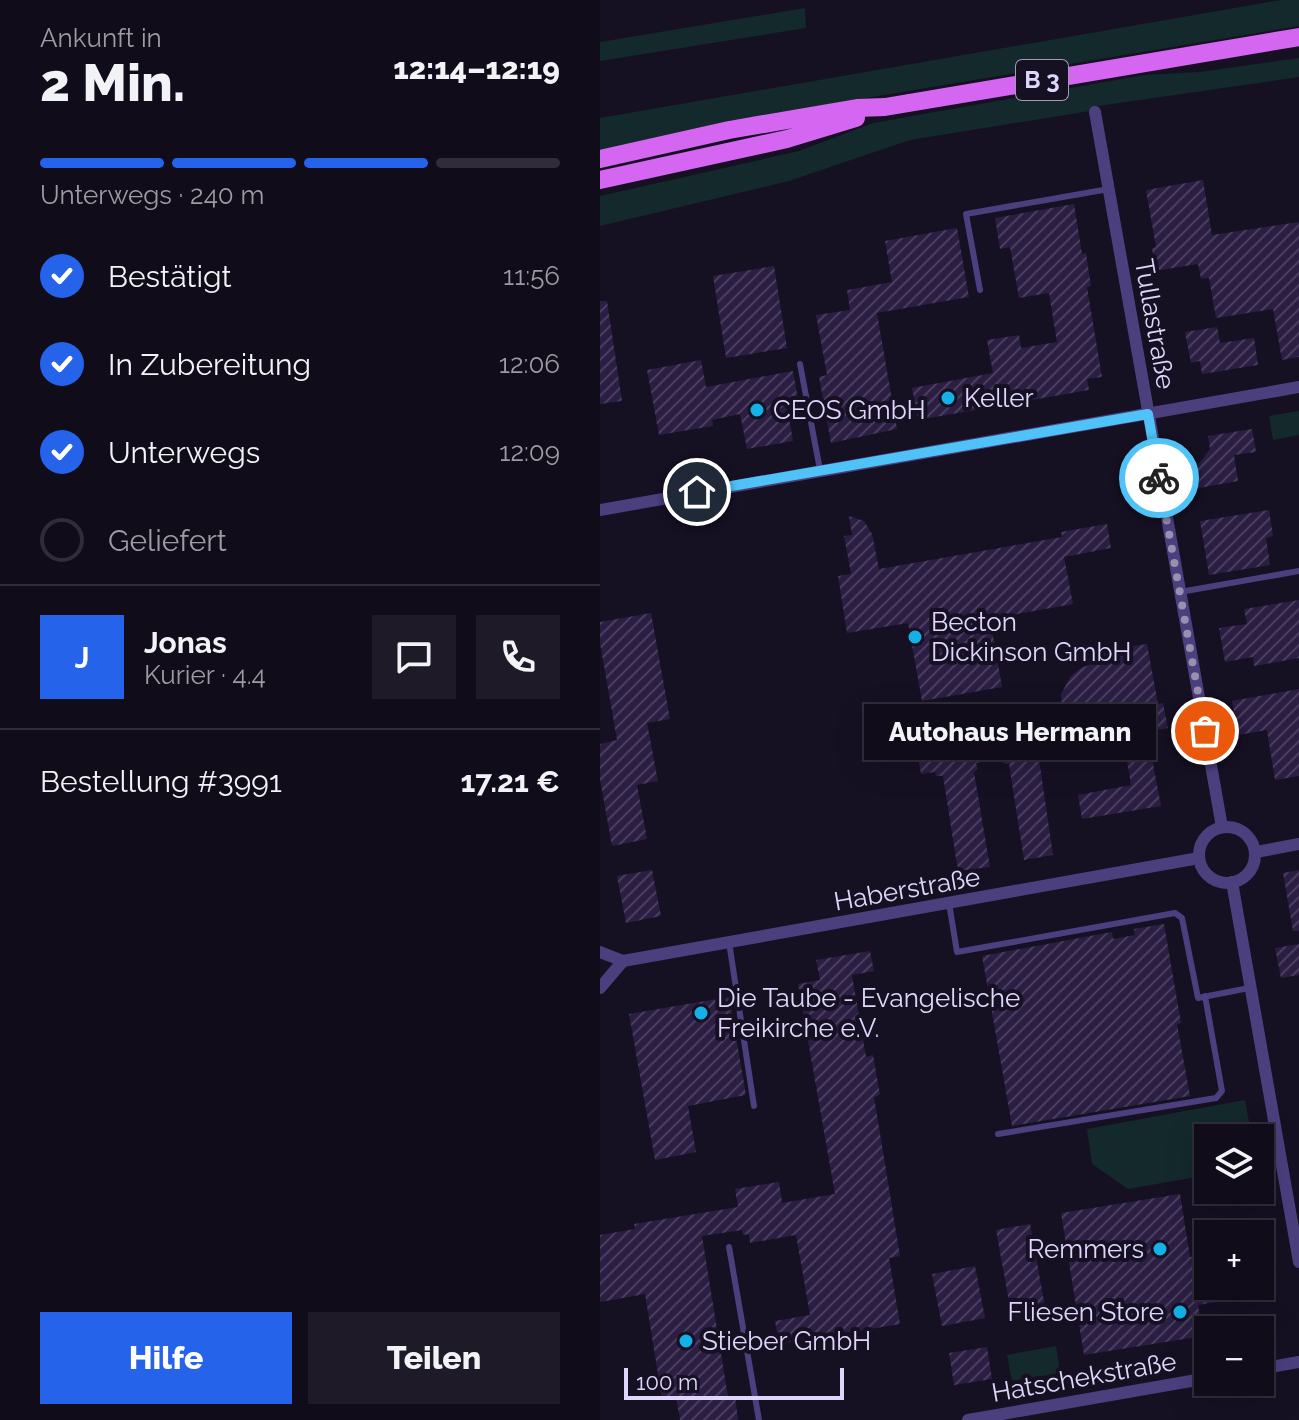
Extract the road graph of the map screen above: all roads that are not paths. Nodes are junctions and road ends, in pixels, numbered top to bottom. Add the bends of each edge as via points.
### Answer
1 (1299, 37) edge
2 (885, 107) junction
3 (1095, 112) dead end
4 (600, 159) edge
5 (600, 180) edge
6 (1109, 189) junction
7 (980, 290) dead end
8 (800, 364) dead end
9 (1299, 387) edge
10 (1148, 414) junction
11 (820, 470) junction
12 (600, 510) edge
13 (1299, 571) edge
14 (1180, 592) junction
15 (1222, 827) junction
16 (1299, 844) edge
17 (1256, 852) junction
18 (1199, 858) junction
19 (1232, 882) junction
20 (949, 903) junction
21 (729, 942) junction
22 (600, 952) edge
23 (623, 961) junction
24 (600, 988) edge
25 (1250, 988) junction
26 (1205, 996) junction
27 (754, 1106) dead end
28 (998, 1134) dead end
29 (729, 1247) dead end
30 (1299, 1262) edge
31 (1299, 1362) edge
32 (1274, 1366) edge
33 (1194, 1380) edge
34 (759, 1420) edge
35 (968, 1420) edge

1 - 2 main road, B 3
2 - 4 main road, B 3 via 729,130
2 - 5 main road, B 3 via 787,139
3 - 6 street, Tullastraße
6 - 7 lane via 966,214
6 - 10 street, Tullastraße
8 - 11 lane
9 - 10 street
10 - 11 street
10 - 14 street, Tullastraße
11 - 12 street
13 - 14 lane
14 - 15 street, Tullastraße
15 - 17 street via 1243,831
15 - 18 street via 1205,837
16 - 17 street
17 - 19 street via 1249,873
18 - 19 street via 1212,879
18 - 20 street, Haberstraße
19 - 25 street
20 - 21 street, Haberstraße
20 - 26 lane via 957,952 1175,913 1182,918 1198,998
21 - 23 street, Haberstraße
21 - 27 lane
22 - 23 street
23 - 24 street
25 - 26 lane
25 - 30 street
26 - 28 lane via 1222,1091 1216,1098
29 - 34 lane
31 - 32 street
33 - 35 street, Hatschekstraße

